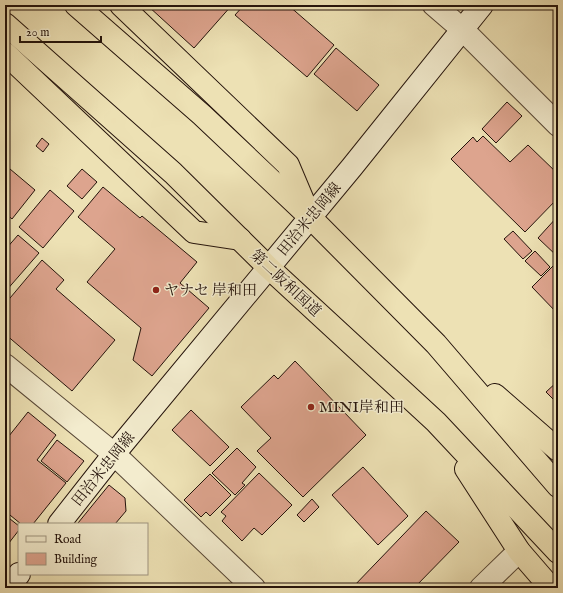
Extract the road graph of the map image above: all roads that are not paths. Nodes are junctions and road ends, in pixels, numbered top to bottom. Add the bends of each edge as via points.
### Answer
1 (76, 5) edge
2 (120, 5) edge
3 (434, 5) edge
4 (482, 5) edge
5 (5, 24) edge
6 (463, 30) junction
7 (5, 53) edge
8 (558, 125) edge
9 (310, 218) junction
10 (240, 239) junction
11 (268, 267) junction
12 (436, 344) junction
13 (5, 365) edge
14 (436, 422) junction
15 (558, 450) edge
16 (114, 454) junction
17 (558, 486) edge
18 (60, 523) edge
19 (519, 551) junction
20 (558, 552) edge
21 (18, 575) edge
22 (8, 588) edge
23 (254, 588) edge
24 (481, 588) edge
25 (551, 588) edge

1 - 9 highway via 202,115
2 - 9 highway via 288,165
3 - 6 main road
4 - 6 main road, 田治米忠岡線
5 - 10 highway, 第二阪和国道 via 173,172
6 - 8 main road
6 - 9 main road, 田治米忠岡線
7 - 10 highway via 194,232
9 - 11 main road, 田治米忠岡線
9 - 12 highway
10 - 11 highway, 第二阪和国道
11 - 14 highway, 第二阪和国道
11 - 16 main road, 田治米忠岡線
12 - 15 highway
12 - 17 highway
13 - 16 main road
14 - 19 highway
14 - 20 highway, 第二阪和国道
16 - 18 main road, 田治米忠岡線
16 - 23 main road
19 - 24 main road
19 - 25 highway
21 - 22 main road

